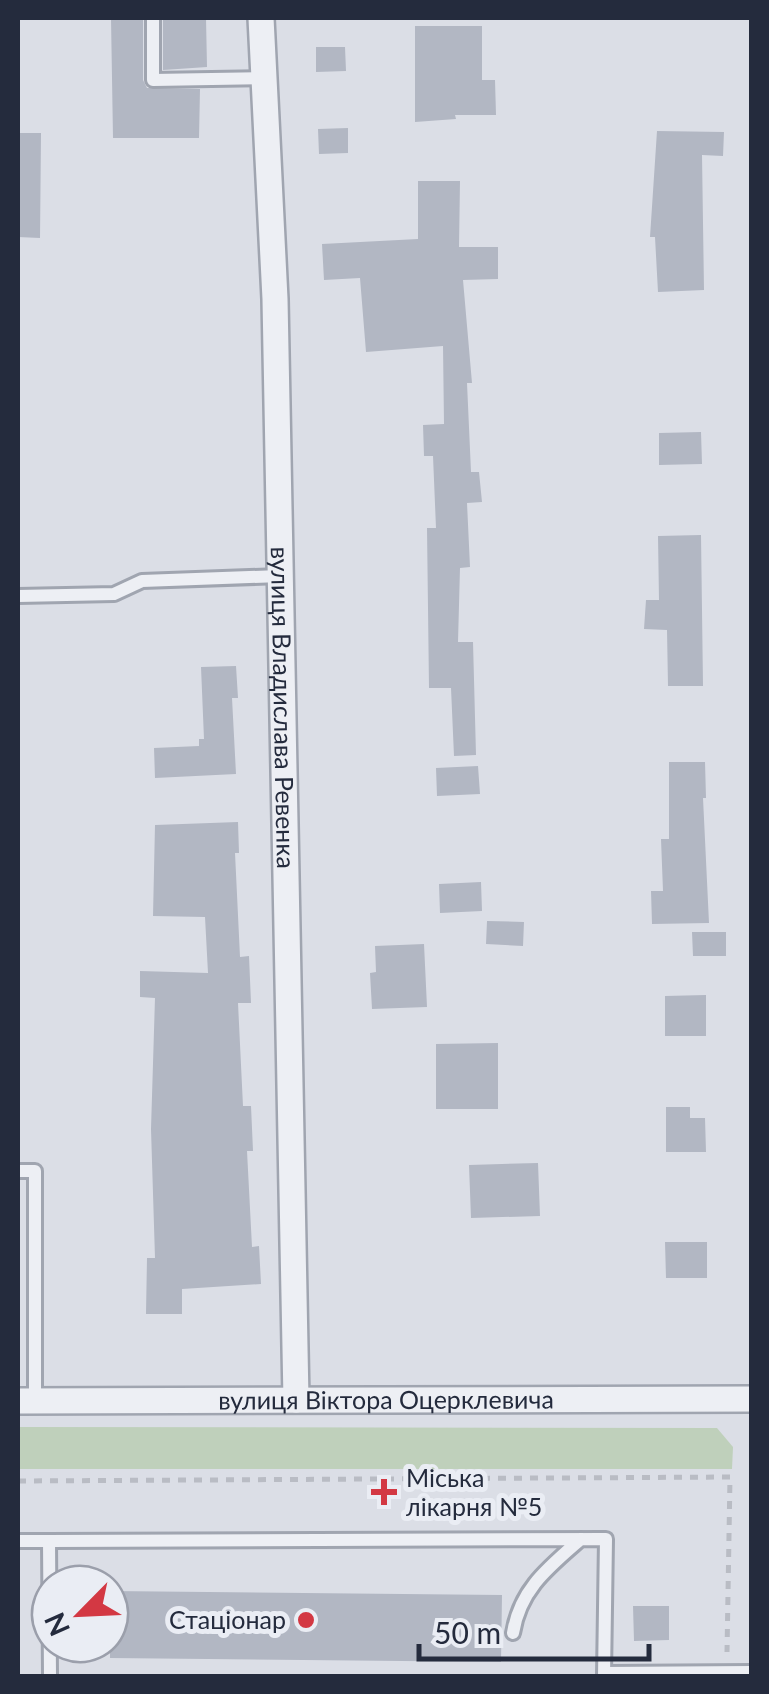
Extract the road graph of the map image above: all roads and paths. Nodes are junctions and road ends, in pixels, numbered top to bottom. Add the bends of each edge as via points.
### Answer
1 (153, 18) edge
2 (261, 18) edge
3 (264, 78) junction
4 (280, 576) junction
5 (18, 596) edge
6 (18, 1171) edge
7 (752, 1399) edge
8 (296, 1400) junction
9 (26, 1401) edge
10 (18, 1481) edge
11 (581, 1540) junction
12 (18, 1541) edge
13 (49, 1541) junction
14 (513, 1633) dead end
15 (752, 1672) edge
16 (726, 1673) junction
17 (604, 1675) edge
18 (50, 1676) edge

1 - 3 lane via 152,80
2 - 3 street, вулиця Владислава Ревенка
3 - 4 street, вулиця Владислава Ревенка
4 - 5 lane via 142,581 114,594
4 - 8 street, вулиця Владислава Ревенка
6 - 9 lane via 34,1171
7 - 8 street, вулиця Віктора Оцерклевича
8 - 9 street, вулиця Віктора Оцерклевича
10 - 16 path via 730,1477
11 - 13 lane
11 - 14 lane via 528,1588
11 - 17 lane via 606,1540
12 - 13 lane
13 - 18 lane
15 - 16 lane
16 - 17 lane

